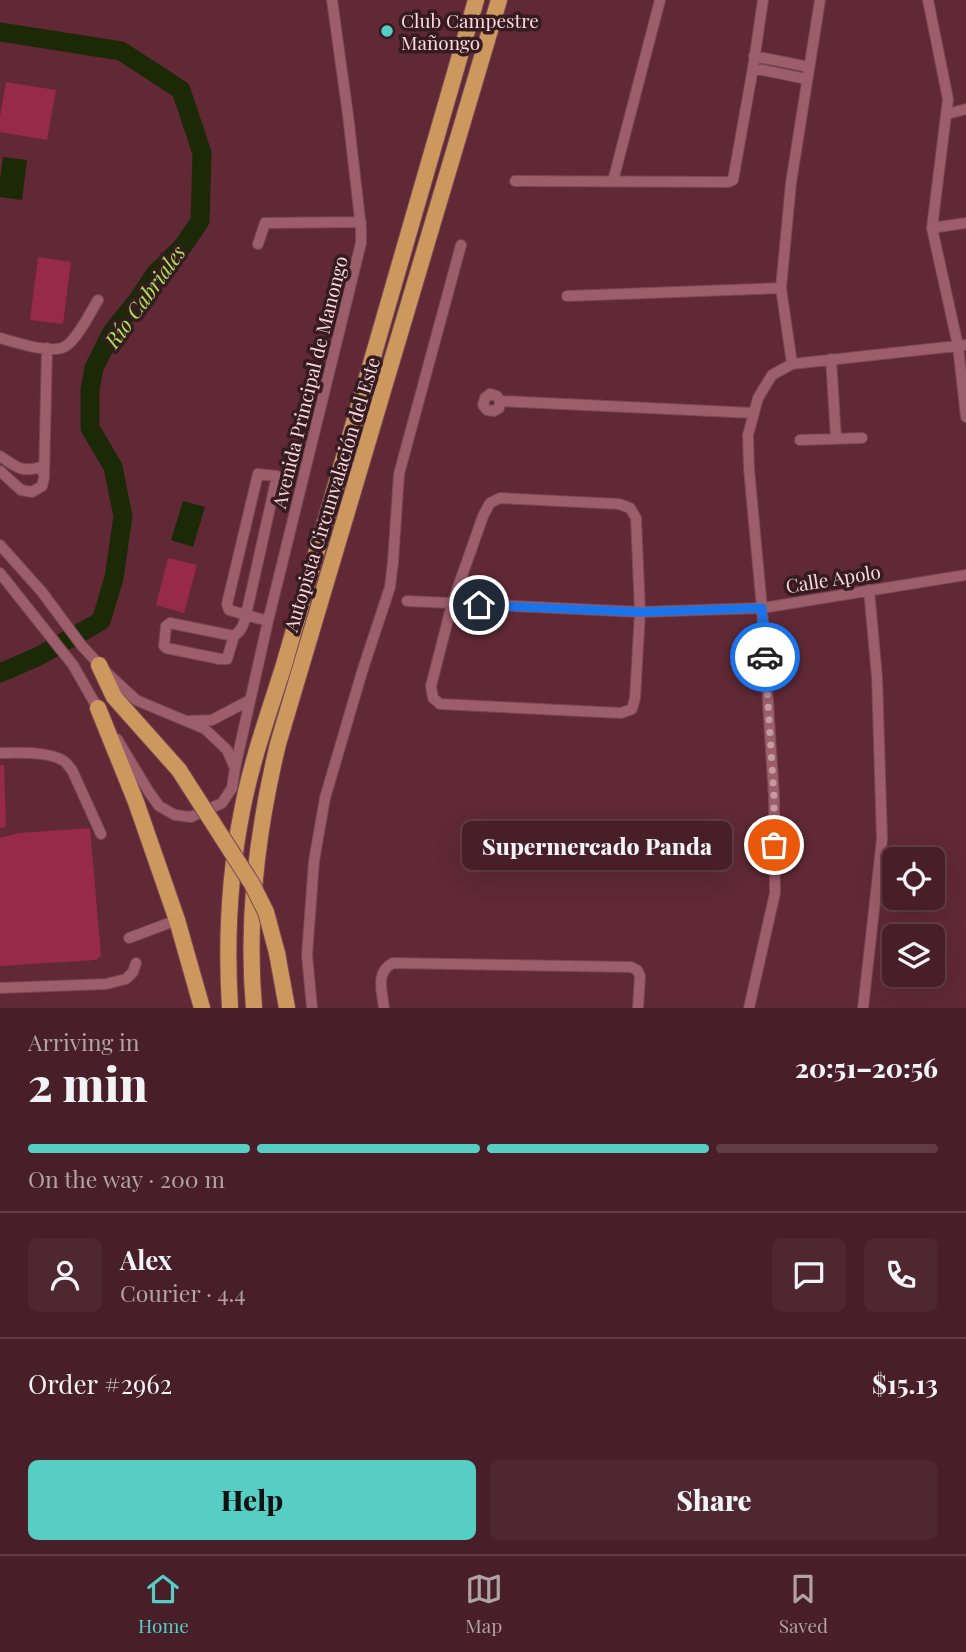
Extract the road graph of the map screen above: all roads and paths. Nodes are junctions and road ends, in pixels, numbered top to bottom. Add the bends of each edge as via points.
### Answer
1 (332, 0) edge
2 (476, 0) edge
3 (499, 0) edge
4 (660, 0) edge
5 (763, 0) edge
6 (820, 0) edge
7 (941, 0) edge
8 (928, 1) edge
9 (754, 55) junction
10 (809, 67) junction
11 (753, 68) junction
12 (806, 79) junction
13 (966, 109) edge
14 (947, 114) junction
15 (515, 181) dead end
16 (613, 181) junction
17 (360, 222) junction
18 (966, 223) edge
19 (932, 228) junction
20 (258, 244) dead end
21 (461, 245) dead end
22 (781, 288) junction
23 (567, 296) dead end
24 (98, 300) dead end
25 (0, 338) edge
26 (962, 345) edge
27 (47, 348) junction
28 (831, 359) junction
29 (792, 363) junction
30 (500, 401) dead end
31 (754, 413) junction
32 (966, 417) edge
33 (836, 438) junction
34 (862, 438) dead end
35 (800, 440) dead end
36 (0, 456) edge
37 (0, 471) edge
38 (44, 478) junction
39 (0, 545) edge
40 (1, 574) edge
41 (966, 575) edge
42 (869, 590) junction
43 (407, 601) dead end
44 (452, 604) junction
45 (762, 608) junction
46 (640, 612) junction
47 (246, 615) junction
48 (268, 621) junction
49 (234, 636) junction
50 (99, 665) junction
51 (250, 699) junction
52 (97, 708) junction
53 (185, 721) junction
54 (0, 753) edge
55 (235, 768) junction
56 (101, 834) dead end
57 (177, 920) junction
58 (129, 938) dead end
59 (136, 963) dead end
60 (0, 988) edge
61 (202, 1008) edge
62 (230, 1008) edge
63 (254, 1008) edge
64 (287, 1008) edge
65 (312, 1008) edge
66 (384, 1008) edge
67 (638, 1008) edge
68 (749, 1008) edge
69 (863, 1008) edge

1 - 17 street, Avenida Principal de Manongo
2 - 62 highway, Autopista Circunvalación del Este via 250,775 232,892
3 - 63 highway, Autopista Circunvalación del Este via 278,744 254,876
4 - 16 street
5 - 9 street
6 - 10 street
7 - 8 street
8 - 14 street
9 - 10 street
9 - 11 street
10 - 12 street
11 - 12 street
11 - 16 street via 733,180
12 - 22 street via 790,183
13 - 14 street
14 - 19 street
15 - 16 street
17 - 20 street via 265,223
17 - 48 street, Avenida Principal de Manongo via 361,243
18 - 19 street
19 - 26 street
21 - 65 street via 399,474 390,587 325,798 314,861 307,955
22 - 23 street
22 - 29 street
24 - 27 street via 73,339 60,348
25 - 27 street
26 - 28 street
26 - 32 street
27 - 38 street
28 - 29 street
28 - 33 street
29 - 31 street via 772,375
30 - 31 street
31 - 45 street via 748,435 749,470
33 - 34 street
33 - 35 street
36 - 38 street via 28,471 41,467
37 - 38 street via 21,489 32,492 42,486
39 - 50 street
40 - 52 street, Avenida Principal de Manongo via 73,665
41 - 42 street, Calle Apolo
42 - 45 street, Calle Apolo
42 - 69 street via 882,839
43 - 44 street, Calle Apolo
44 - 46 street, Calle Apolo
44 - 46 street via 483,516 490,503 500,498 630,508 636,518
44 - 46 street via 431,686 433,698 440,704 572,711 621,713 632,709
45 - 46 street, Calle Apolo
45 - 68 street via 775,894
47 - 47 street via 229,610 227,604 257,476 277,476
47 - 48 street
47 - 49 street via 244,626
48 - 51 street, Avenida Principal de Manongo
49 - 49 street via 170,623 164,646 227,659
50 - 53 street via 136,700
50 - 64 highway, bridge via 114,697 179,770 252,884 266,912
51 - 53 street via 212,720
51 - 55 street, Avenida Principal de Manongo
52 - 55 street, Avenida Principal de Manongo via 159,806 175,815 191,817 222,803 232,789
52 - 57 highway
53 - 55 street via 205,729 228,750
54 - 56 street via 46,755 64,761
57 - 58 street
57 - 61 highway
59 - 60 street via 126,979 106,984
66 - 67 street via 381,975 393,962 631,967 640,976

